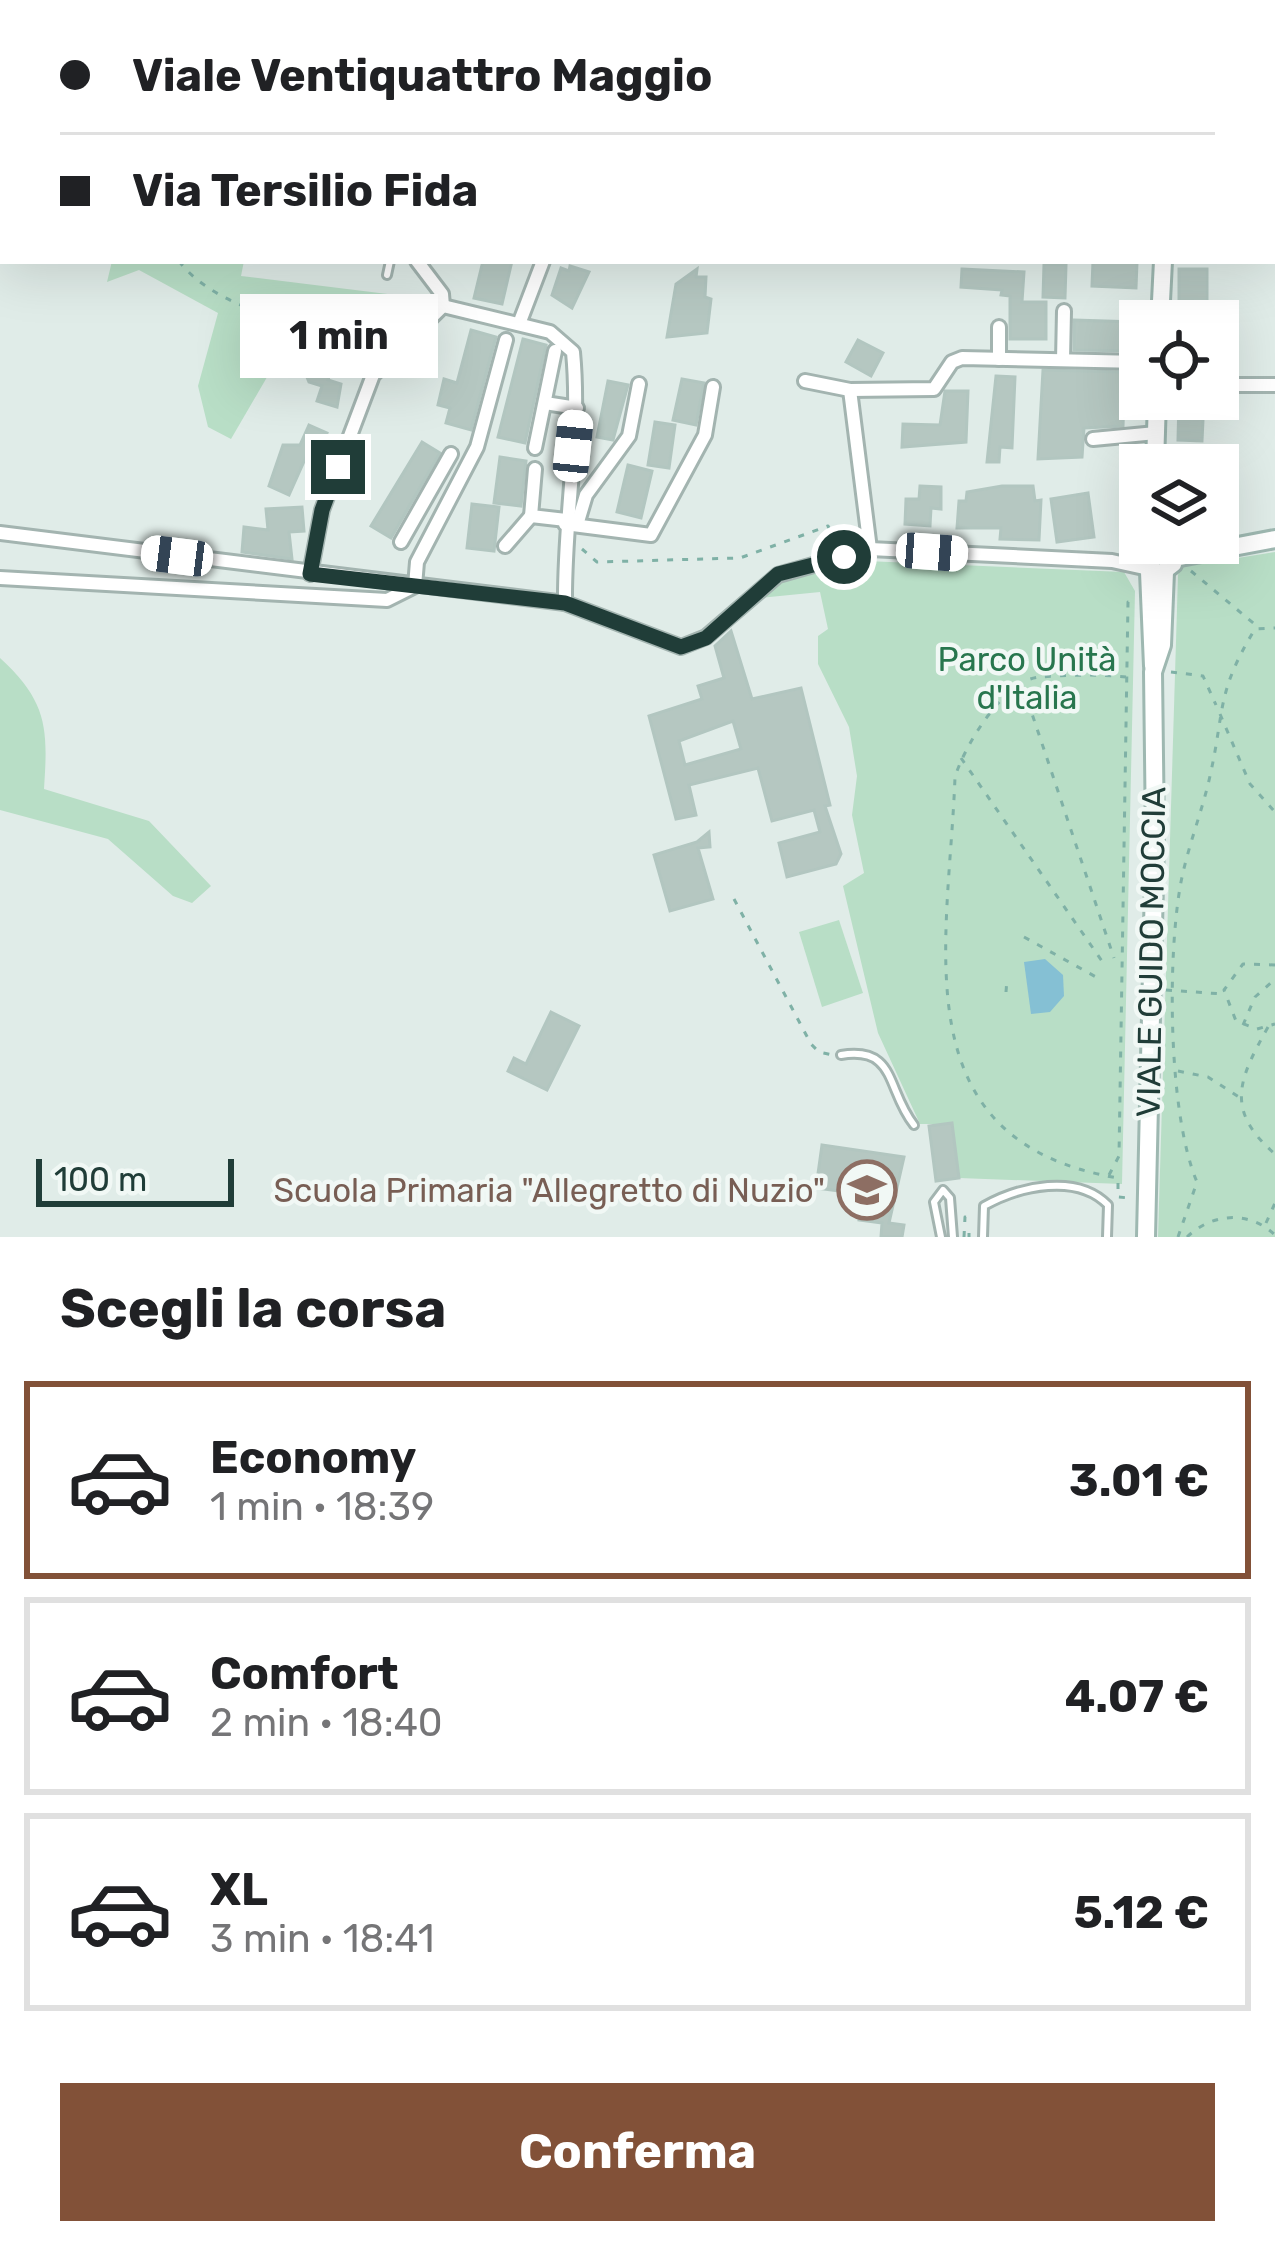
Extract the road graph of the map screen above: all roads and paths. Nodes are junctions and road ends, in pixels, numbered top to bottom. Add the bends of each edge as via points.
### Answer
1 (181, 264) edge
2 (390, 264) edge
3 (419, 264) edge
4 (543, 264) edge
5 (1162, 264) edge
6 (388, 275) dead end
7 (1161, 300) edge
8 (443, 306) junction
9 (1064, 311) dead end
10 (519, 324) junction
11 (999, 327) dead end
12 (506, 340) dead end
13 (555, 351) dead end
14 (999, 359) junction
15 (1063, 360) junction
16 (1119, 361) edge
17 (805, 381) dead end
18 (639, 384) dead end
19 (1239, 385) edge
20 (1275, 385) edge
21 (713, 387) dead end
22 (850, 390) junction
23 (544, 403) junction
24 (577, 408) junction
25 (1156, 420) edge
26 (1156, 433) junction
27 (1093, 439) dead end
28 (1156, 444) edge
29 (535, 448) dead end
30 (452, 454) dead end
31 (536, 469) dead end
32 (437, 480) junction
33 (454, 490) junction
34 (531, 516) junction
35 (568, 526) junction
36 (0, 533) edge
37 (1275, 538) edge
38 (401, 542) dead end
39 (1239, 544) edge
40 (505, 546) dead end
41 (870, 549) junction
42 (844, 557) junction
43 (1119, 560) edge
44 (1164, 564) edge
45 (1173, 564) edge
46 (310, 574) junction
47 (0, 578) edge
48 (415, 586) junction
49 (1140, 602) dead end
50 (565, 603) junction
51 (1259, 628) junction
52 (1275, 628) edge
53 (1162, 670) junction
54 (1126, 677) junction
55 (1023, 686) junction
56 (1218, 710) junction
57 (961, 758) junction
58 (1275, 812) edge
59 (734, 899) dead end
60 (1024, 937) dead end
61 (1114, 958) dead end
62 (1105, 964) dead end
63 (1275, 965) edge
64 (1096, 977) dead end
65 (1006, 979) dead end
66 (1275, 979) edge
67 (1123, 987) junction
68 (1151, 989) junction
69 (1176, 991) junction
70 (1006, 992) dead end
71 (1224, 994) junction
72 (1275, 1024) edge
73 (1243, 1025) junction
74 (1268, 1028) junction
75 (841, 1055) joint
76 (1177, 1070) junction
77 (1241, 1098) junction
78 (914, 1125) dead end
79 (1275, 1154) edge
80 (1108, 1177) junction
81 (1131, 1198) dead end
82 (1275, 1203) edge
83 (1275, 1223) edge
84 (1267, 1227) junction
85 (972, 1235) edge
86 (1275, 1235) edge
87 (941, 1237) edge
88 (953, 1237) edge
89 (1107, 1237) edge
90 (1146, 1237) edge
91 (1178, 1237) edge
92 (1187, 1237) edge

1 - 8 path via 194,281 276,317 325,324
2 - 6 lane
3 - 8 street
4 - 10 street
5 - 7 main road
8 - 10 street
8 - 46 street via 373,376 322,510
9 - 15 street
10 - 24 street via 550,332 573,352
11 - 14 street
12 - 33 street via 476,447
13 - 23 street
14 - 15 street
14 - 22 street via 952,362 934,389
15 - 16 street
17 - 22 street
18 - 35 street via 629,436
19 - 20 street
21 - 35 street via 705,435 651,535
22 - 41 street
23 - 24 street
23 - 29 street
24 - 35 street
25 - 26 main road
26 - 27 street
26 - 28 main road
30 - 32 street
31 - 34 street
32 - 33 street
32 - 38 street
33 - 48 street via 417,562
34 - 35 street
34 - 40 street
35 - 42 path via 597,562 740,558 828,526
35 - 50 street
36 - 46 street
37 - 39 main road
41 - 42 street
41 - 43 street
42 - 50 street via 778,574 694,645
44 - 53 main road, VIALE GUIDO MOCCIA
45 - 51 path
46 - 48 street
47 - 48 street via 387,600
48 - 50 street
49 - 54 path via 1128,602
51 - 52 path
51 - 56 path via 1228,675
53 - 56 path via 1204,676
53 - 68 main road, VIALE GUIDO MOCCIA
54 - 55 path via 1038,676
54 - 67 path
55 - 57 path via 992,712
55 - 61 path
56 - 58 path via 1250,784
56 - 69 path via 1180,888
57 - 62 path
57 - 80 path via 946,1012 954,1054 968,1085 1018,1143
59 - 75 path via 811,1044
60 - 64 path
63 - 71 path via 1243,964
65 - 70 path
66 - 73 path via 1255,997
67 - 68 path
67 - 80 path via 1119,1156
68 - 69 path
68 - 90 main road, VIALE GUIDO MOCCIA
69 - 71 path
69 - 76 path
71 - 73 path
72 - 74 path
73 - 74 path
74 - 77 path via 1246,1067
75 - 78 lane via 874,1054
76 - 77 path via 1208,1077
76 - 91 path via 1184,1152 1197,1182
77 - 79 path via 1249,1128
80 - 81 path via 1118,1178 1118,1197
82 - 84 path
83 - 84 path
84 - 86 path
84 - 92 path via 1229,1216
85 - 89 lane via 984,1206 1057,1186 1094,1191 1108,1205
87 - 88 lane via 939,1190 950,1198

